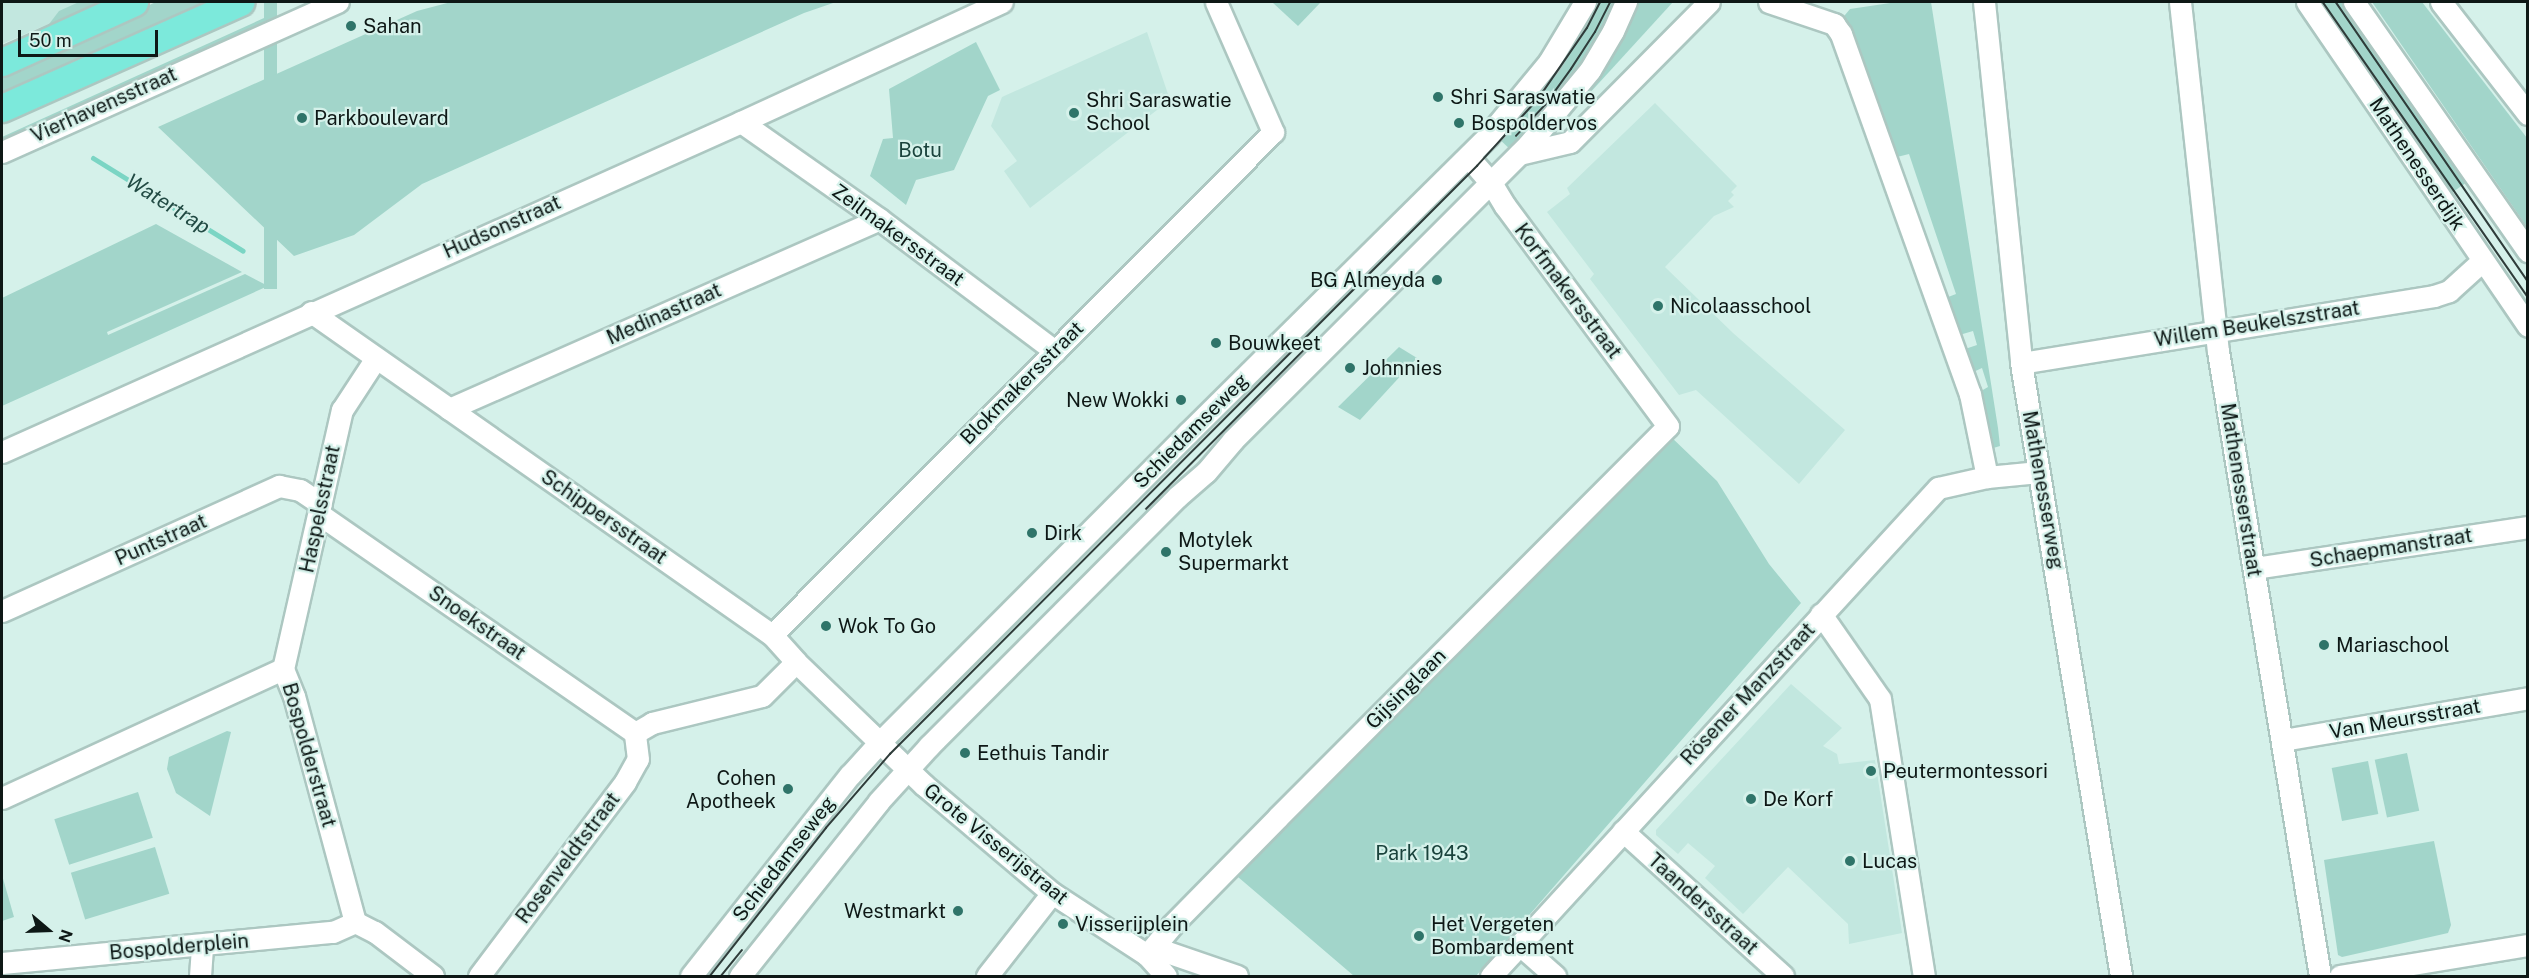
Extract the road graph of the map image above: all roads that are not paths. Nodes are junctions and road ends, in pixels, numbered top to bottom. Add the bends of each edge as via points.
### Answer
1 (134, 2) edge
2 (240, 2) edge
3 (338, 2) edge
4 (1002, 2) edge
5 (1216, 2) edge
6 (1585, 2) edge
7 (1626, 2) edge
8 (1708, 2) edge
9 (1769, 2) edge
10 (1983, 2) edge
11 (2180, 2) edge
12 (2307, 2) edge
13 (2354, 2) edge
14 (2442, 2) edge
15 (2, 62) edge
16 (2, 108) edge
17 (2528, 114) edge
18 (741, 122) junction
19 (2, 152) edge
20 (1519, 154) junction
21 (1468, 157) junction
22 (1491, 183) junction
23 (879, 219) junction
24 (2528, 251) edge
25 (2482, 261) junction
26 (311, 312) junction
27 (2528, 326) edge
28 (2216, 332) junction
29 (1055, 351) junction
30 (376, 358) junction
31 (2021, 363) junction
32 (449, 409) junction
33 (1668, 426) joint
34 (2, 452) edge
35 (2039, 472) junction
36 (1987, 477) junction
37 (320, 509) junction
38 (2528, 527) edge
39 (2254, 568) junction
40 (2, 611) edge
41 (1821, 614) junction
42 (772, 635) junction
43 (796, 662) junction
44 (283, 669) junction
45 (2528, 698) edge
46 (635, 732) junction
47 (2283, 740) junction
48 (879, 743) junction
49 (907, 770) junction
50 (2, 798) edge
51 (1623, 831) junction
52 (1052, 893) junction
53 (355, 922) junction
54 (1520, 945) junction
55 (2528, 945) edge
56 (202, 946) junction
57 (1147, 955) junction
58 (2, 963) edge
59 (200, 976) edge
60 (433, 976) edge
61 (480, 976) edge
62 (691, 976) edge
63 (740, 976) edge
64 (987, 976) edge
65 (1166, 976) edge
66 (1237, 976) edge
67 (1491, 976) edge
68 (1555, 976) edge
69 (1783, 976) edge
70 (1924, 976) edge
71 (2121, 976) edge
72 (2320, 976) edge
73 (2340, 976) edge

1 - 15 main road
2 - 16 main road, Vierhavensstraat
3 - 19 street, Vierhavensstraat
4 - 18 street, Hudsonstraat
5 - 29 street, Blokmakersstraat via 1273,132
6 - 21 street, Schiedamseweg via 1549,62
7 - 20 street, Schiedamseweg via 1585,76
8 - 20 street via 1570,142
9 - 36 street via 1834,24 1841,34 1970,393
10 - 31 street, Mathenesserweg
11 - 28 street, Mathenesserstraat
12 - 25 street, Mathenesserdijk via 2440,193
13 - 24 street, Mathenesserdijk
14 - 17 street
18 - 23 street, Zeilmakersstraat
18 - 26 street, Hudsonstraat
20 - 22 street, Schiedamseweg
21 - 22 street, Korfmakersstraat
21 - 48 street, Schiedamseweg
22 - 33 street, Korfmakersstraat
22 - 49 street, Schiedamseweg
23 - 29 street, Zeilmakersstraat
23 - 32 street, Medinastraat
25 - 27 street, Mathenesserdijk
25 - 28 street, Willem Beukelszstraat via 2449,291 2434,296
26 - 30 street, Schippersstraat
26 - 34 street, Hudsonstraat
28 - 31 street, Willem Beukelszstraat
28 - 39 street, Mathenesserstraat
29 - 42 street, Blokmakersstraat
30 - 32 street, Schippersstraat
30 - 37 street, Haspelsstraat via 342,410
31 - 35 street, Mathenesserweg
32 - 42 street, Schippersstraat
33 - 57 street, Gijsinglaan via 1278,817
35 - 36 street, Rösener Manzstraat
35 - 71 street, Mathenesserweg
36 - 41 street, Rösener Manzstraat via 1938,488
37 - 40 street, Puntstraat via 300,490 279,486
37 - 44 street, Haspelsstraat
37 - 46 street, Snoekstraat
38 - 39 street, Schaepmanstraat
39 - 47 street, Mathenesserstraat
41 - 51 street, Rösener Manzstraat
41 - 70 street via 1880,699
42 - 43 street, Schippersstraat
43 - 46 street via 762,696 652,723
43 - 48 street, Schippersstraat
44 - 50 street, Bospolderstraat
44 - 53 street, Bospolderstraat via 294,696
45 - 47 street, Van Meursstraat
46 - 61 street, Rosenveldtstraat via 638,759 625,782
47 - 72 street, Mathenesserstraat
48 - 49 street
48 - 62 street, Schiedamseweg
49 - 52 street, Grote Visserijstraat
49 - 63 street, Schiedamseweg
51 - 54 street, Rösener Manzstraat
51 - 69 street, Taandersstraat
52 - 57 street, Grote Visserijstraat
52 - 64 street
53 - 56 street, Bospolderplein via 333,932
53 - 60 street via 375,932
54 - 67 street, Rösener Manzstraat
54 - 68 street
55 - 73 street
56 - 58 street, Bospolderplein
56 - 59 street
57 - 65 street, Grote Visserijstraat
57 - 66 street via 1167,952

